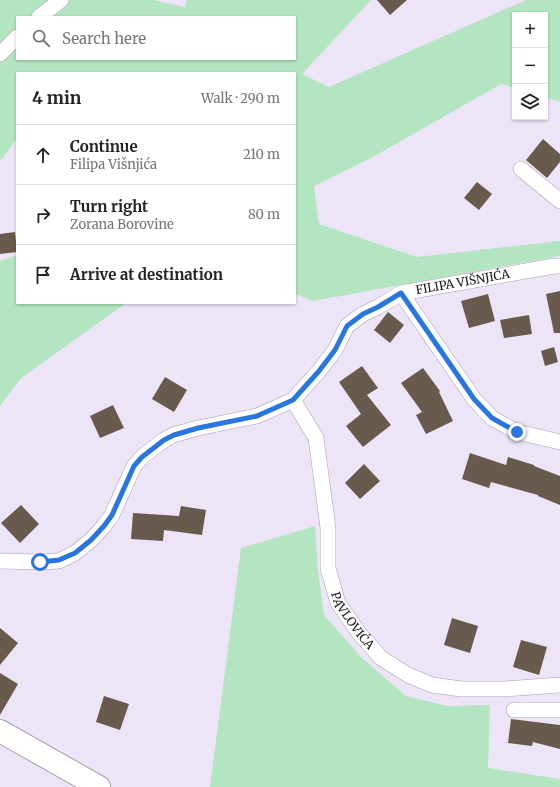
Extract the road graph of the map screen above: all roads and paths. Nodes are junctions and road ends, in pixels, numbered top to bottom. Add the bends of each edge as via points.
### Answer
1 (61, 0) edge
2 (40, 16) edge
3 (16, 38) edge
4 (0, 54) edge
5 (521, 169) dead end
6 (560, 201) edge
7 (560, 266) edge
8 (401, 293) junction
9 (293, 400) junction
10 (560, 442) edge
11 (0, 560) edge
12 (560, 685) edge
13 (514, 710) dead end
14 (560, 710) edge
15 (0, 731) edge
16 (99, 787) edge

1 - 2 street
3 - 4 street
5 - 6 street
7 - 8 street, FILIPA VIŠNJIĆA
8 - 9 street, FILIPA VIŠNJIĆA via 347,326 335,350
8 - 10 street via 474,399 492,418 517,432
9 - 11 street, FILIPA VIŠNJIĆA via 257,416 198,428 164,440 134,466 112,515 91,540 75,553 59,560 40,562
9 - 12 street, PAVLOVIĆA via 316,438 328,528 328,568 338,603 380,658 408,675 432,685 461,689 505,689
13 - 14 street
15 - 16 main road

